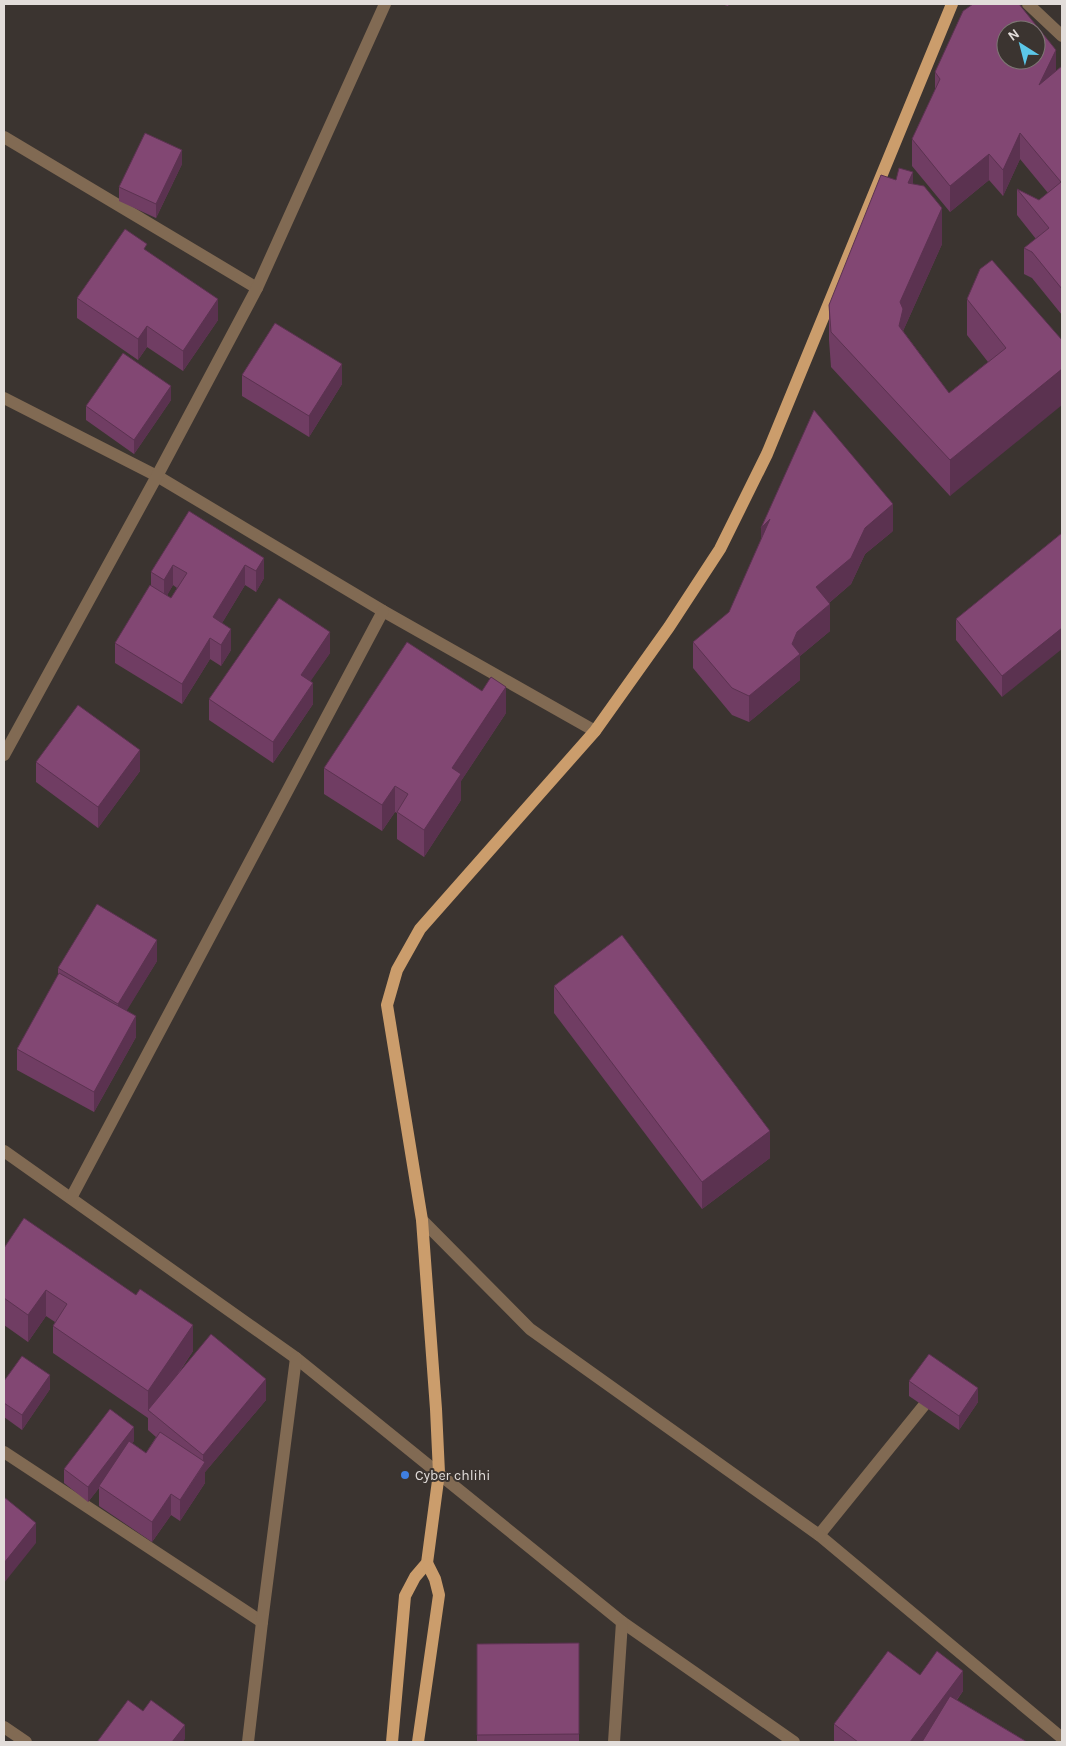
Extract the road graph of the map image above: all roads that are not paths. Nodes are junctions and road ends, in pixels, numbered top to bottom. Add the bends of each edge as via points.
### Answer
1 (385, 4) edge
2 (952, 4) edge
3 (1028, 4) edge
4 (1062, 36) edge
5 (4, 138) edge
6 (257, 288) junction
7 (4, 398) edge
8 (157, 476) junction
9 (382, 611) junction
10 (595, 731) junction
11 (4, 755) edge
12 (4, 1151) edge
13 (71, 1198) junction
14 (422, 1220) junction
15 (296, 1358) junction
16 (942, 1383) edge
17 (4, 1452) edge
18 (439, 1473) junction
19 (819, 1534) junction
20 (427, 1563) junction
21 (262, 1622) junction
22 (622, 1622) junction
23 (4, 1727) edge
24 (1062, 1738) edge
25 (26, 1742) edge
26 (248, 1742) edge
27 (392, 1742) edge
28 (418, 1742) edge
29 (614, 1742) edge
30 (794, 1742) edge

1 - 6 street
2 - 10 main road via 766,454 720,548
3 - 4 street
5 - 6 street
6 - 8 street
7 - 8 street
8 - 9 street
8 - 11 street
9 - 10 street
9 - 13 street
10 - 14 main road via 420,929 397,970 387,1006
12 - 13 street
13 - 15 street
14 - 18 main road
14 - 19 street via 530,1329
15 - 18 street
15 - 21 street
16 - 19 street
17 - 21 street
18 - 20 main road
18 - 22 street
19 - 24 street
20 - 27 main road via 405,1596
20 - 28 main road via 439,1596
21 - 26 street
22 - 29 street
22 - 30 street
23 - 25 street

